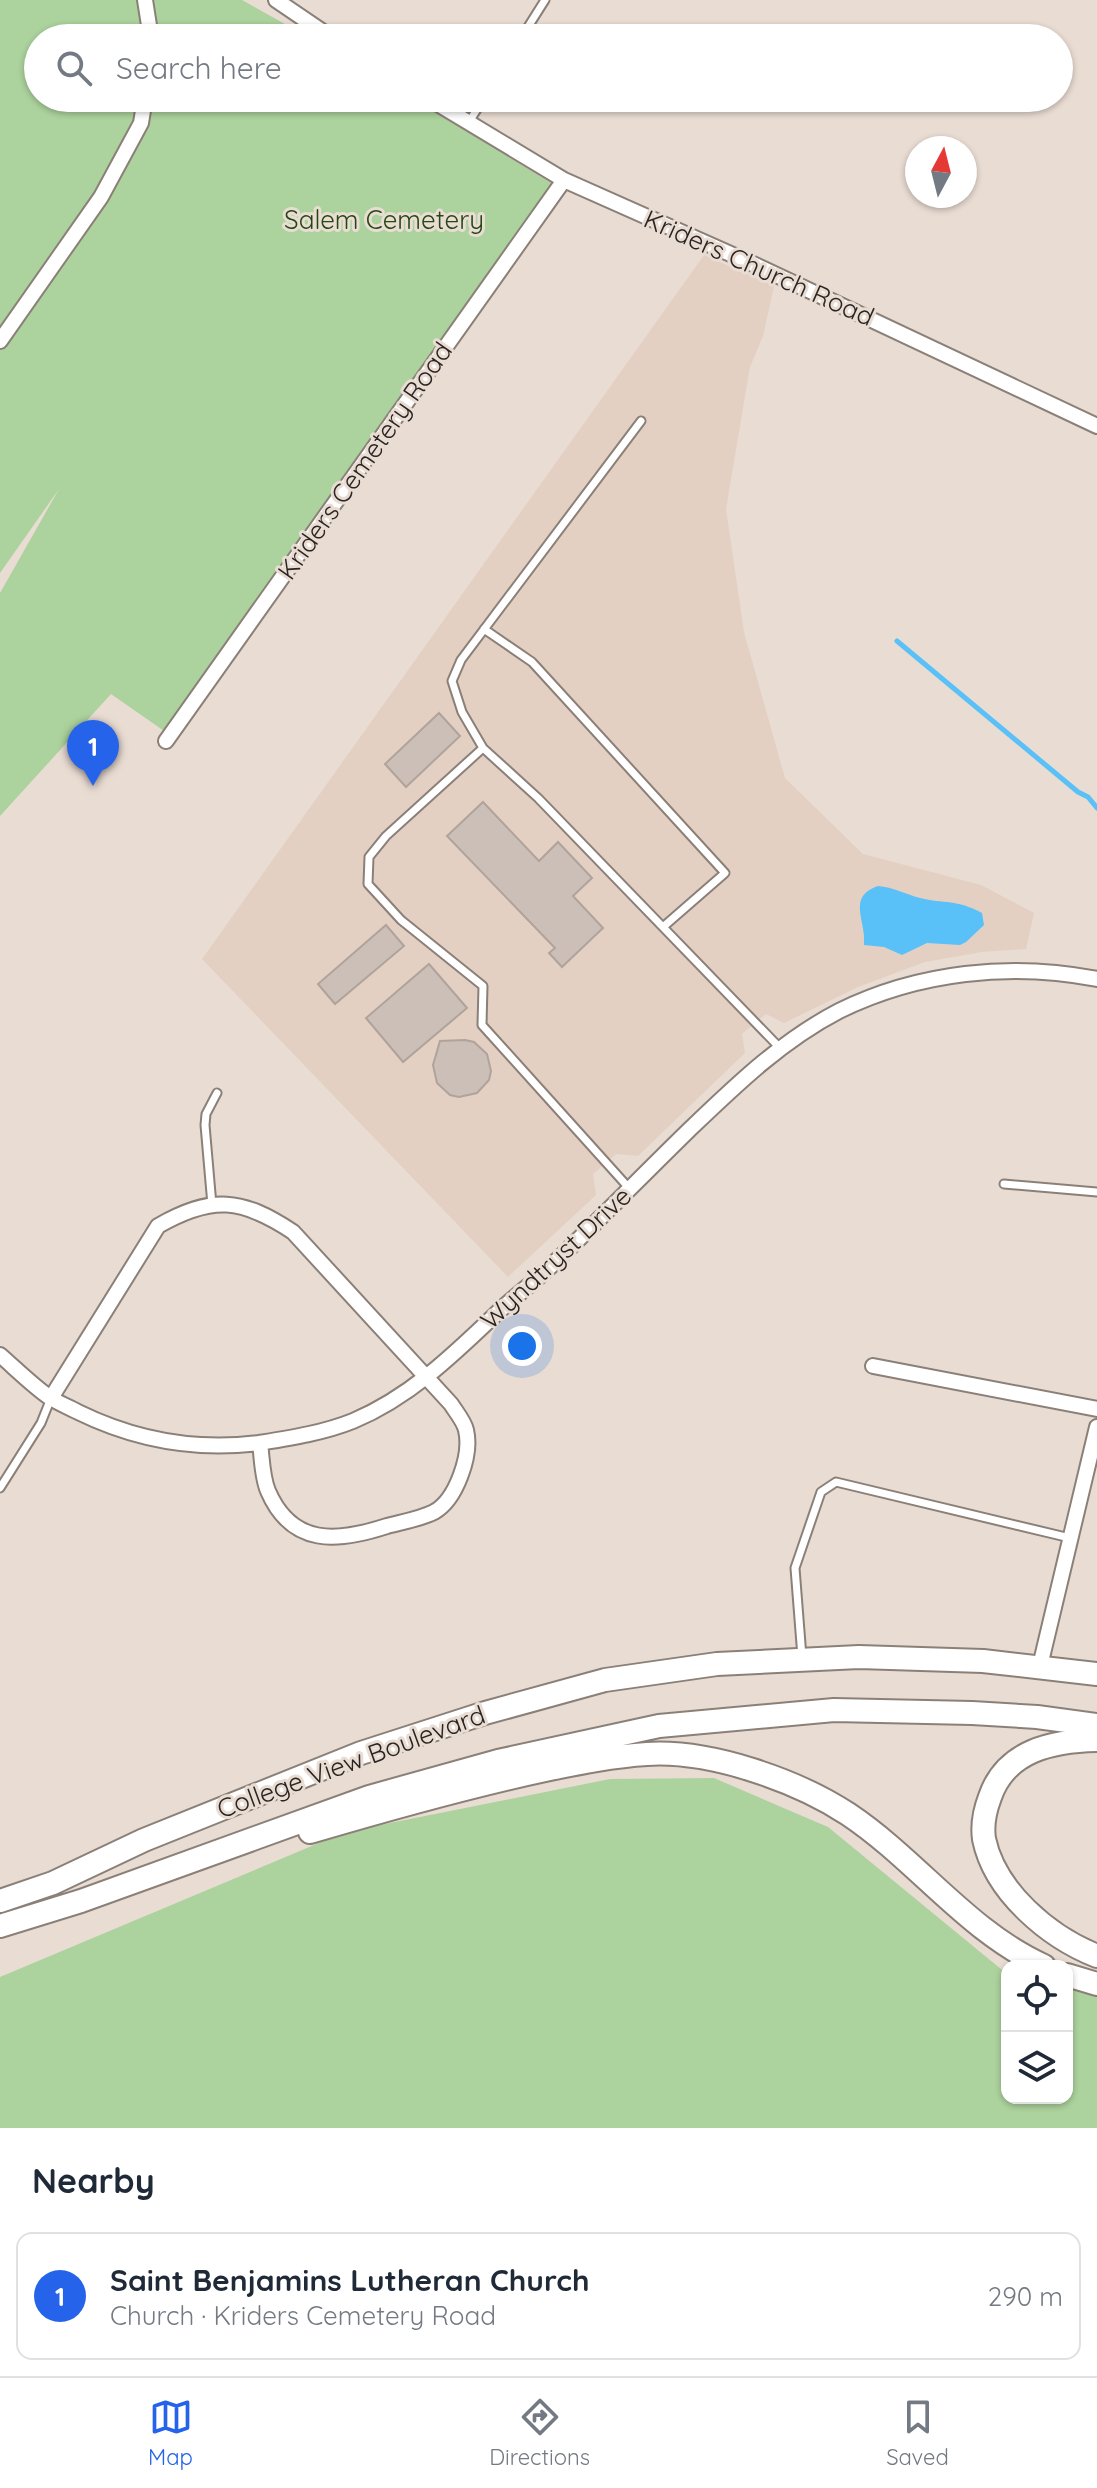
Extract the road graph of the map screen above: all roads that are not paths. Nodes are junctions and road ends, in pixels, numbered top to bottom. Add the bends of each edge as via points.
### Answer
1 (145, 0) edge
2 (276, 0) edge
3 (545, 0) edge
4 (149, 24) edge
5 (311, 24) edge
6 (530, 24) edge
7 (143, 112) edge
8 (452, 112) edge
9 (475, 112) edge
10 (469, 122) junction
11 (564, 180) junction
12 (0, 341) edge
13 (641, 421) dead end
14 (1097, 426) edge
15 (484, 629) junction
16 (166, 741) dead end
17 (483, 748) junction
18 (663, 927) junction
19 (1097, 979) edge
20 (780, 1048) junction
21 (217, 1093) dead end
22 (1004, 1184) dead end
23 (629, 1188) junction
24 (1097, 1192) edge
25 (212, 1205) junction
26 (0, 1355) edge
27 (873, 1366) dead end
28 (428, 1377) junction
29 (51, 1398) junction
30 (1097, 1409) edge
31 (1097, 1427) edge
32 (260, 1443) junction
33 (0, 1488) edge
34 (1071, 1539) junction
35 (803, 1659) junction
36 (1040, 1666) junction
37 (1097, 1674) edge
38 (1097, 1725) edge
39 (1097, 1740) edge
40 (132, 1882) junction
41 (0, 1901) edge
42 (81, 1901) junction
43 (0, 1926) edge
44 (0, 1936) edge
45 (1097, 1956) edge
46 (1034, 1960) edge
47 (1073, 1977) edge
48 (1097, 1984) edge

1 - 4 street
2 - 5 street
3 - 6 lane
7 - 12 street via 101,197
8 - 10 street, Kriders Church Road
9 - 10 lane
10 - 11 street, Kriders Church Road
11 - 14 street, Kriders Church Road
11 - 16 street, Kriders Cemetery Road
13 - 15 lane
15 - 17 lane via 452,681
15 - 18 lane via 532,662 725,873
17 - 18 lane
17 - 23 lane via 386,836 369,857 368,884 401,920 483,986 482,1025
18 - 20 lane
19 - 20 street, Wyndtryst Drive via 1008,970 920,981 840,1011
20 - 23 street, Wyndtryst Drive
21 - 25 lane via 205,1125
22 - 24 lane
23 - 28 street, Wyndtryst Drive
25 - 28 street via 239,1204 264,1212 293,1232
25 - 29 street via 182,1212 158,1226
26 - 29 street, Wyndtryst Drive
27 - 30 street
28 - 32 street, Wyndtryst Drive via 353,1421
28 - 32 street via 466,1429 463,1469 453,1492 436,1511 356,1536 329,1539 302,1531 267,1489
29 - 32 street, Wyndtryst Drive via 107,1426 172,1444
29 - 33 lane
31 - 34 street
34 - 35 lane via 836,1482 821,1492 795,1568
34 - 36 street
35 - 36 highway, College View Boulevard via 939,1658
35 - 41 highway, College View Boulevard via 663,1670 497,1709 361,1753
36 - 37 highway, College View Boulevard
38 - 40 highway, College View Boulevard via 1037,1717 834,1710 659,1726 498,1761 369,1797
39 - 45 highway via 1049,1745 1011,1763 992,1792 983,1830 997,1871 1016,1898 1053,1932
40 - 42 highway, College View Boulevard
40 - 46 highway via 477,1784 613,1758 674,1755 752,1770 823,1799 865,1827 982,1928
42 - 43 highway, College View Boulevard
42 - 44 highway
47 - 48 highway

